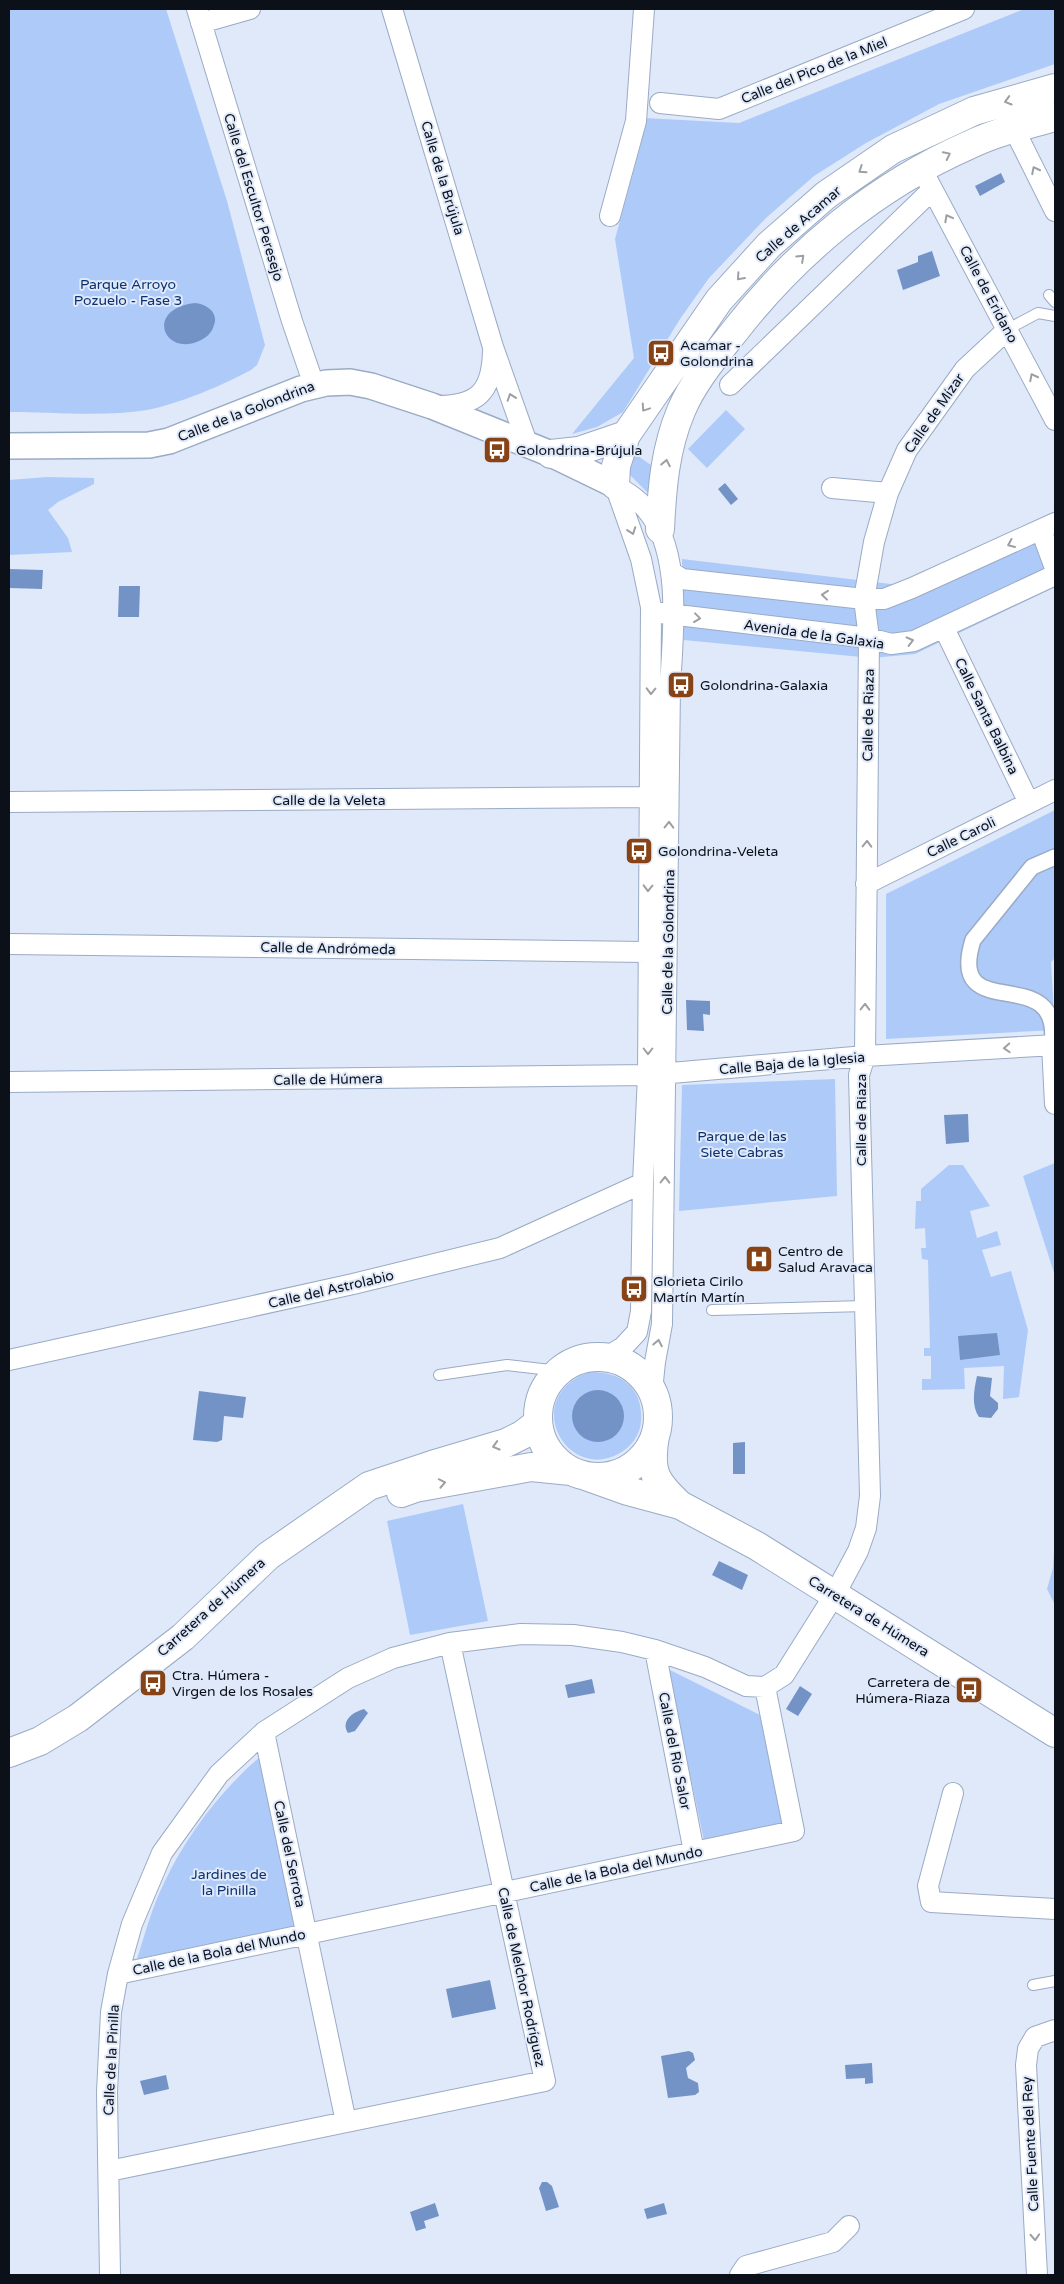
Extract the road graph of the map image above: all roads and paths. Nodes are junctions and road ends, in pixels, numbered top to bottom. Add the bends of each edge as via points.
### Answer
1 (250, 9) edge
2 (392, 9) edge
3 (644, 9) edge
4 (964, 9) edge
5 (199, 16) edge
6 (1055, 88) edge
7 (660, 104) dead end
8 (1055, 117) edge
9 (1014, 129) junction
10 (926, 179) junction
11 (1055, 211) edge
12 (610, 216) dead end
13 (1055, 316) edge
14 (1008, 329) junction
15 (493, 347) junction
16 (314, 385) junction
17 (730, 385) dead end
18 (432, 406) junction
19 (1055, 420) edge
20 (626, 435) junction
21 (9, 446) edge
22 (539, 448) junction
23 (832, 488) dead end
24 (616, 490) junction
25 (888, 493) junction
26 (656, 512) junction
27 (1048, 527) edge
28 (1055, 568) edge
29 (671, 572) junction
30 (1055, 575) edge
31 (864, 599) junction
32 (651, 607) junction
33 (673, 615) junction
34 (944, 628) junction
35 (869, 638) junction
36 (1055, 790) edge
37 (650, 797) junction
38 (9, 802) edge
39 (1029, 803) junction
40 (1055, 857) edge
41 (866, 884) junction
42 (9, 944) edge
43 (647, 952) junction
44 (1054, 1045) edge
45 (865, 1056) junction
46 (657, 1074) junction
47 (9, 1082) edge
48 (1055, 1104) edge
49 (643, 1183) junction
50 (865, 1306) junction
51 (712, 1310) dead end
52 (607, 1357) junction
53 (9, 1360) edge
54 (559, 1371) junction
55 (439, 1375) dead end
56 (652, 1391) junction
57 (538, 1422) junction
58 (656, 1436) junction
59 (578, 1473) junction
60 (680, 1505) junction
61 (312, 1524) junction
62 (835, 1594) junction
63 (450, 1642) junction
64 (655, 1650) junction
65 (765, 1687) junction
66 (264, 1732) junction
67 (1055, 1733) edge
68 (9, 1753) edge
69 (953, 1793) dead end
70 (694, 1852) junction
71 (504, 1892) junction
72 (1055, 1909) edge
73 (307, 1934) junction
74 (118, 1974) junction
75 (1055, 1981) edge
76 (1033, 1985) dead end
77 (1055, 2030) edge
78 (346, 2122) junction
79 (109, 2171) junction
80 (849, 2226) dead end
81 (110, 2275) edge
82 (740, 2275) edge
83 (1037, 2275) edge

1 - 5 street
2 - 15 street, Calle de la Brújula
3 - 12 street via 636,121
4 - 7 street, Calle del Pico de la Miel via 719,109
5 - 16 street, Calle del Escultor Peresejo
6 -> 20 main road, Calle de Acamar via 974,112 893,149 826,195 769,245 719,300
8 - 9 main road, Calle de Acamar
10 -> 9 main road, Calle de Acamar via 970,144
11 -> 9 street
14 -> 10 street, Calle de Eridano
10 - 17 street, Calle de Acamar
26 -> 10 main road, Calle de Acamar via 665,462 681,410 713,359 755,305 848,216
13 - 14 lane via 1038,313
19 -> 14 street, Calle de Eridano
14 - 25 street, Calle de Mízar via 964,369 943,397 907,450
15 - 18 street, Calle de la Brújula via 488,386 469,402 456,406
22 -> 15 street, Calle de la Brújula
16 - 18 street, Calle de la Golondrina via 338,382 371,386
16 - 21 street, Calle de la Golondrina via 169,441 149,445
18 - 22 street, Calle de la Golondrina
20 - 22 main road via 579,451
20 - 24 main road, Calle de Acamar via 616,466
22 - 24 street, Calle de la Golondrina
23 - 25 street
24 - 26 street, Calle de la Golondrina
24 -> 32 street, Calle de la Golondrina via 641,559
25 - 31 street, Calle de Mízar via 874,542
26 - 29 street, Calle de la Golondrina
27 - 28 street
27 -> 31 street via 884,599
31 -> 29 street via 682,579
29 - 33 street, Calle de la Golondrina
30 - 34 street, Avenida de la Galaxia
31 - 35 street, Calle de Riaza
32 - 33 street, Avenida de la Galaxia via 662,614
32 -> 37 street, Calle de la Golondrina
33 -> 35 street, Avenida de la Galaxia
46 -> 33 street, Calle de la Golondrina
35 -> 34 street, Avenida de la Galaxia via 892,644 906,643
34 - 39 street, Calle Santa Balbina
41 -> 35 street, Calle de Riaza
36 - 39 street, Calle Caroli
37 - 38 street, Calle de la Veleta
37 -> 43 street, Calle de la Golondrina
39 - 41 street, Calle Caroli
40 - 44 street via 1032,867 973,940 968,954 970,972 983,989 1034,999 1048,1011 1053,1023
45 -> 41 street, Calle de Riaza
42 - 43 street, Calle de Andrómeda
43 -> 46 street, Calle de la Golondrina
44 -> 45 street, Calle Baja de la Iglesia
44 - 48 street
45 - 46 street, Calle Baja de la Iglesia
45 - 50 street, Calle de Riaza via 859,1075
46 - 47 street, Calle de Húmera
46 - 49 street, Calle de la Golondrina
56 -> 46 street, Calle de la Golondrina via 662,1324
49 - 52 street, Calle de la Golondrina via 641,1311 637,1332 623,1347
49 - 53 street, Calle del Astrolabio via 500,1248
50 - 51 lane
50 - 62 street, Calle de Riaza via 870,1496 866,1528 858,1551
52 - 54 main road via 590,1357
52 - 56 main road via 634,1368
54 - 55 lane via 506,1365
54 - 57 main road via 547,1386 540,1403
56 - 58 main road via 657,1406
57 - 59 main road via 548,1451 558,1462
57 -> 61 main road, Carretera de Húmera via 506,1443 369,1486
58 - 59 main road via 648,1452 620,1473 603,1477
58 - 60 main road, Carretera de Húmera via 651,1460 655,1472 665,1492
59 - 60 main road, Carretera de Húmera
61 -> 59 main road, Carretera de Húmera via 415,1488 531,1467
60 - 62 main road, Carretera de Húmera via 758,1546
61 - 68 main road, Carretera de Húmera via 268,1556 183,1637 78,1718 40,1741
62 - 65 street via 784,1675
62 - 67 main road, Carretera de Húmera
63 - 64 street, Calle de la Pinilla via 521,1634 573,1635
63 - 66 street, Calle de la Pinilla via 393,1658 348,1678
63 - 71 street, Calle de Melchor Rodríguez
64 - 65 street, Calle de la Pinilla via 705,1667 746,1686
64 - 70 street, Calle del Río Salor
65 - 70 street, Calle de la Bola del Mundo via 794,1831
66 - 73 street, Calle del Serrota
66 - 74 street, Calle de la Pinilla via 219,1774 162,1853 132,1924
69 - 72 street via 928,1886 931,1902
70 - 71 street, Calle de la Bola del Mundo
71 - 73 street, Calle de la Bola del Mundo
71 - 78 street, Calle de Melchor Rodríguez via 545,2081
73 - 74 street, Calle de la Bola del Mundo
73 - 78 street, Calle del Serrota
74 - 79 street, Calle de la Pinilla via 108,2055
75 - 76 lane
77 -> 83 street, Calle Fuente del Rey via 1035,2037 1028,2049 1026,2065
78 - 79 street, Calle de Melchor Rodríguez
79 - 81 street, Calle de la Pinilla
80 - 82 street via 833,2242 746,2266

